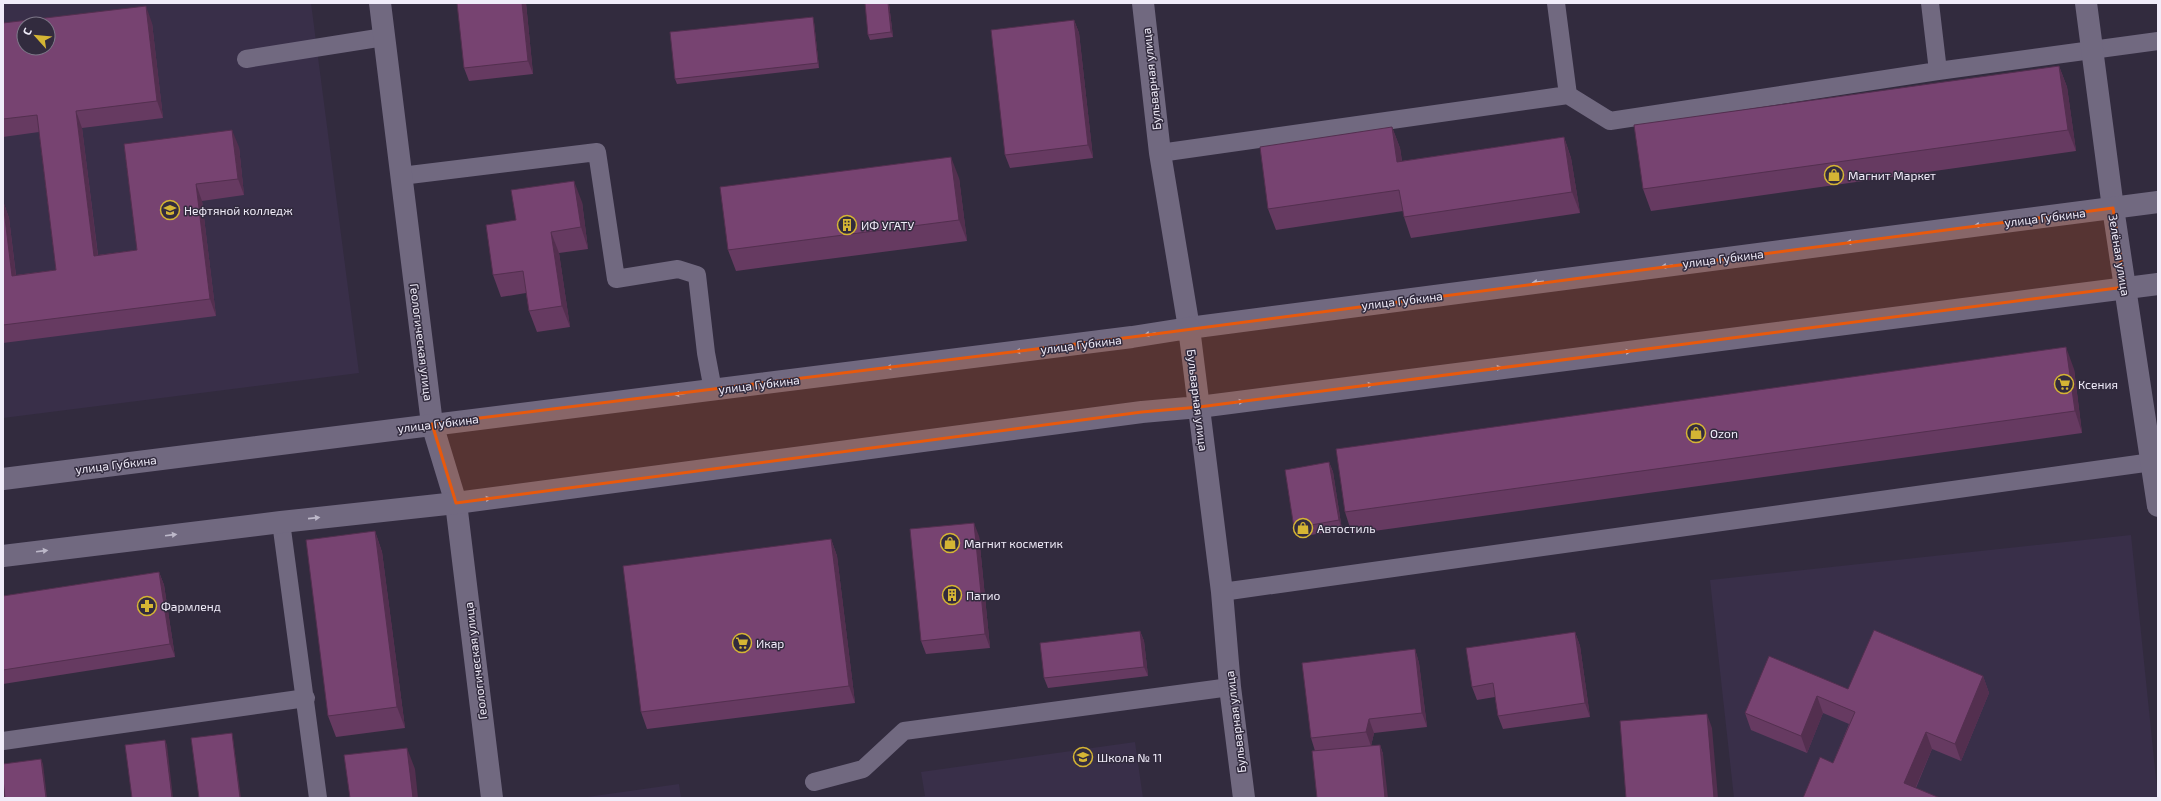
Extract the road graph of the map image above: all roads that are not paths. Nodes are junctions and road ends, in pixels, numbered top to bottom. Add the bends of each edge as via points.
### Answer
1 (380, 3) edge
2 (1142, 3) edge
3 (1556, 3) edge
4 (1930, 3) edge
5 (2086, 3) edge
6 (384, 37) junction
7 (2158, 41) edge
8 (2092, 51) junction
9 (246, 59) dead end
10 (1938, 71) junction
11 (1568, 95) junction
12 (1160, 153) junction
13 (401, 176) junction
14 (2158, 202) edge
15 (2113, 208) junction
16 (2158, 284) edge
17 (2125, 287) junction
18 (1189, 328) junction
19 (713, 390) junction
20 (1200, 407) junction
21 (432, 424) junction
22 (2152, 462) junction
23 (3, 479) edge
24 (456, 503) junction
25 (2158, 506) edge
26 (281, 522) junction
27 (3, 556) edge
28 (1222, 592) junction
29 (1230, 687) junction
30 (306, 698) junction
31 (3, 741) edge
32 (814, 782) dead end
33 (318, 798) edge
34 (492, 798) edge
35 (1244, 798) edge

1 - 6 street, Геологическая улица
2 - 12 street, Бульварная улица
3 - 11 lane
4 - 10 lane
5 - 8 street, Зелёная улица
6 - 9 lane
6 - 13 street, Геологическая улица
7 - 8 lane
8 - 10 lane
8 - 15 street, Зелёная улица
10 - 11 lane via 1610,121
11 - 12 lane
12 - 18 street, Бульварная улица
13 - 19 lane via 597,152 616,279 678,269 696,275
13 - 21 street, Геологическая улица
14 - 15 street, улица Губкина
15 - 17 street, Зелёная улица
15 -> 18 street, улица Губкина
16 - 17 street
20 -> 17 street
17 - 22 street, Зелёная улица
18 -> 19 street, улица Губкина
18 - 20 street, Бульварная улица
19 -> 21 street, улица Губкина
24 -> 20 street via 1134,413
20 - 28 street, Бульварная улица
21 - 23 street, улица Губкина
21 - 24 street, Геологическая улица
22 - 25 street, Зелёная улица
22 - 28 lane
26 -> 24 street
24 - 34 street, Геологическая улица
27 -> 26 street
26 - 30 lane
28 - 29 street, Бульварная улица
29 - 32 lane via 904,731 863,769
29 - 35 street, Бульварная улица
30 - 31 lane
30 - 33 lane

